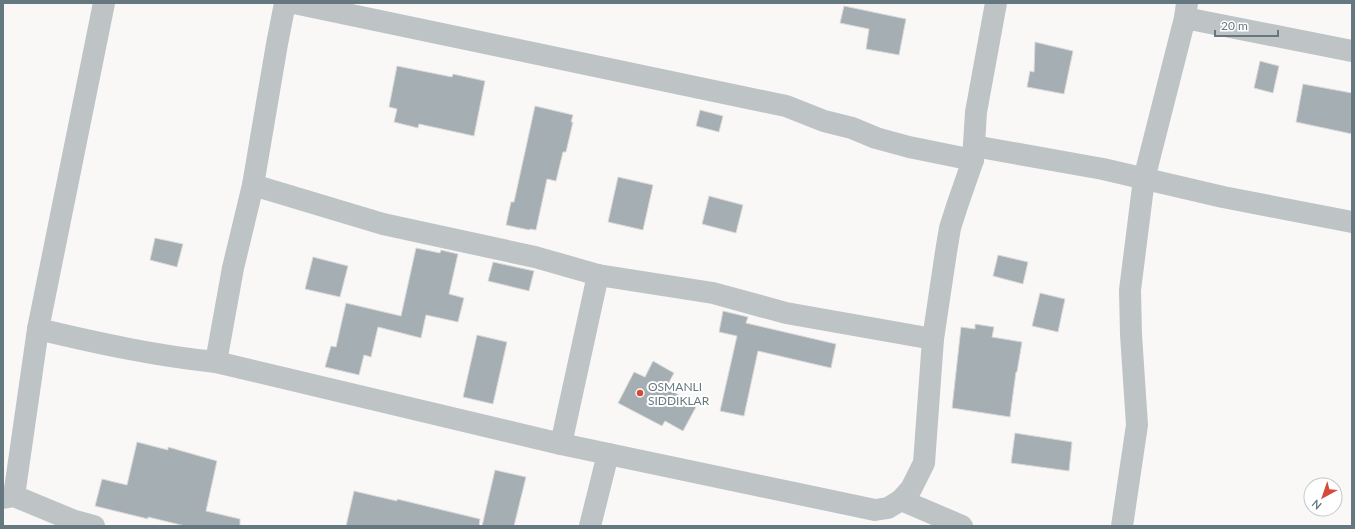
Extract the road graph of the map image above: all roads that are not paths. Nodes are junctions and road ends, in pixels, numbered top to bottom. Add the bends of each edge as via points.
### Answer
1 (104, 3) edge
2 (285, 3) edge
3 (294, 3) edge
4 (996, 3) edge
5 (1186, 10) edge
6 (1352, 51) edge
7 (973, 153) junction
8 (1144, 179) junction
9 (253, 185) junction
10 (1352, 222) edge
11 (598, 275) junction
12 (38, 329) junction
13 (932, 339) junction
14 (216, 362) junction
15 (561, 444) junction
16 (608, 454) junction
17 (8, 497) edge
18 (901, 500) junction
19 (94, 526) edge
20 (590, 526) edge
21 (962, 526) edge
22 (1122, 526) edge

1 - 12 street
2 - 9 street
3 - 7 street via 786,106 824,121 909,147
4 - 7 street via 976,112
5 - 6 street
5 - 8 street
7 - 8 street via 1103,169
7 - 13 street via 950,228
8 - 10 street
8 - 22 street via 1130,290 1137,425
9 - 11 street via 383,224 535,257
9 - 14 street via 233,268
11 - 13 street via 713,293 786,313
11 - 15 street
12 - 14 street via 105,345
12 - 17 street
13 - 18 street via 924,464 911,489
14 - 15 street
15 - 16 street
16 - 18 street via 875,510 888,508
16 - 20 street
17 - 19 street
18 - 21 street

